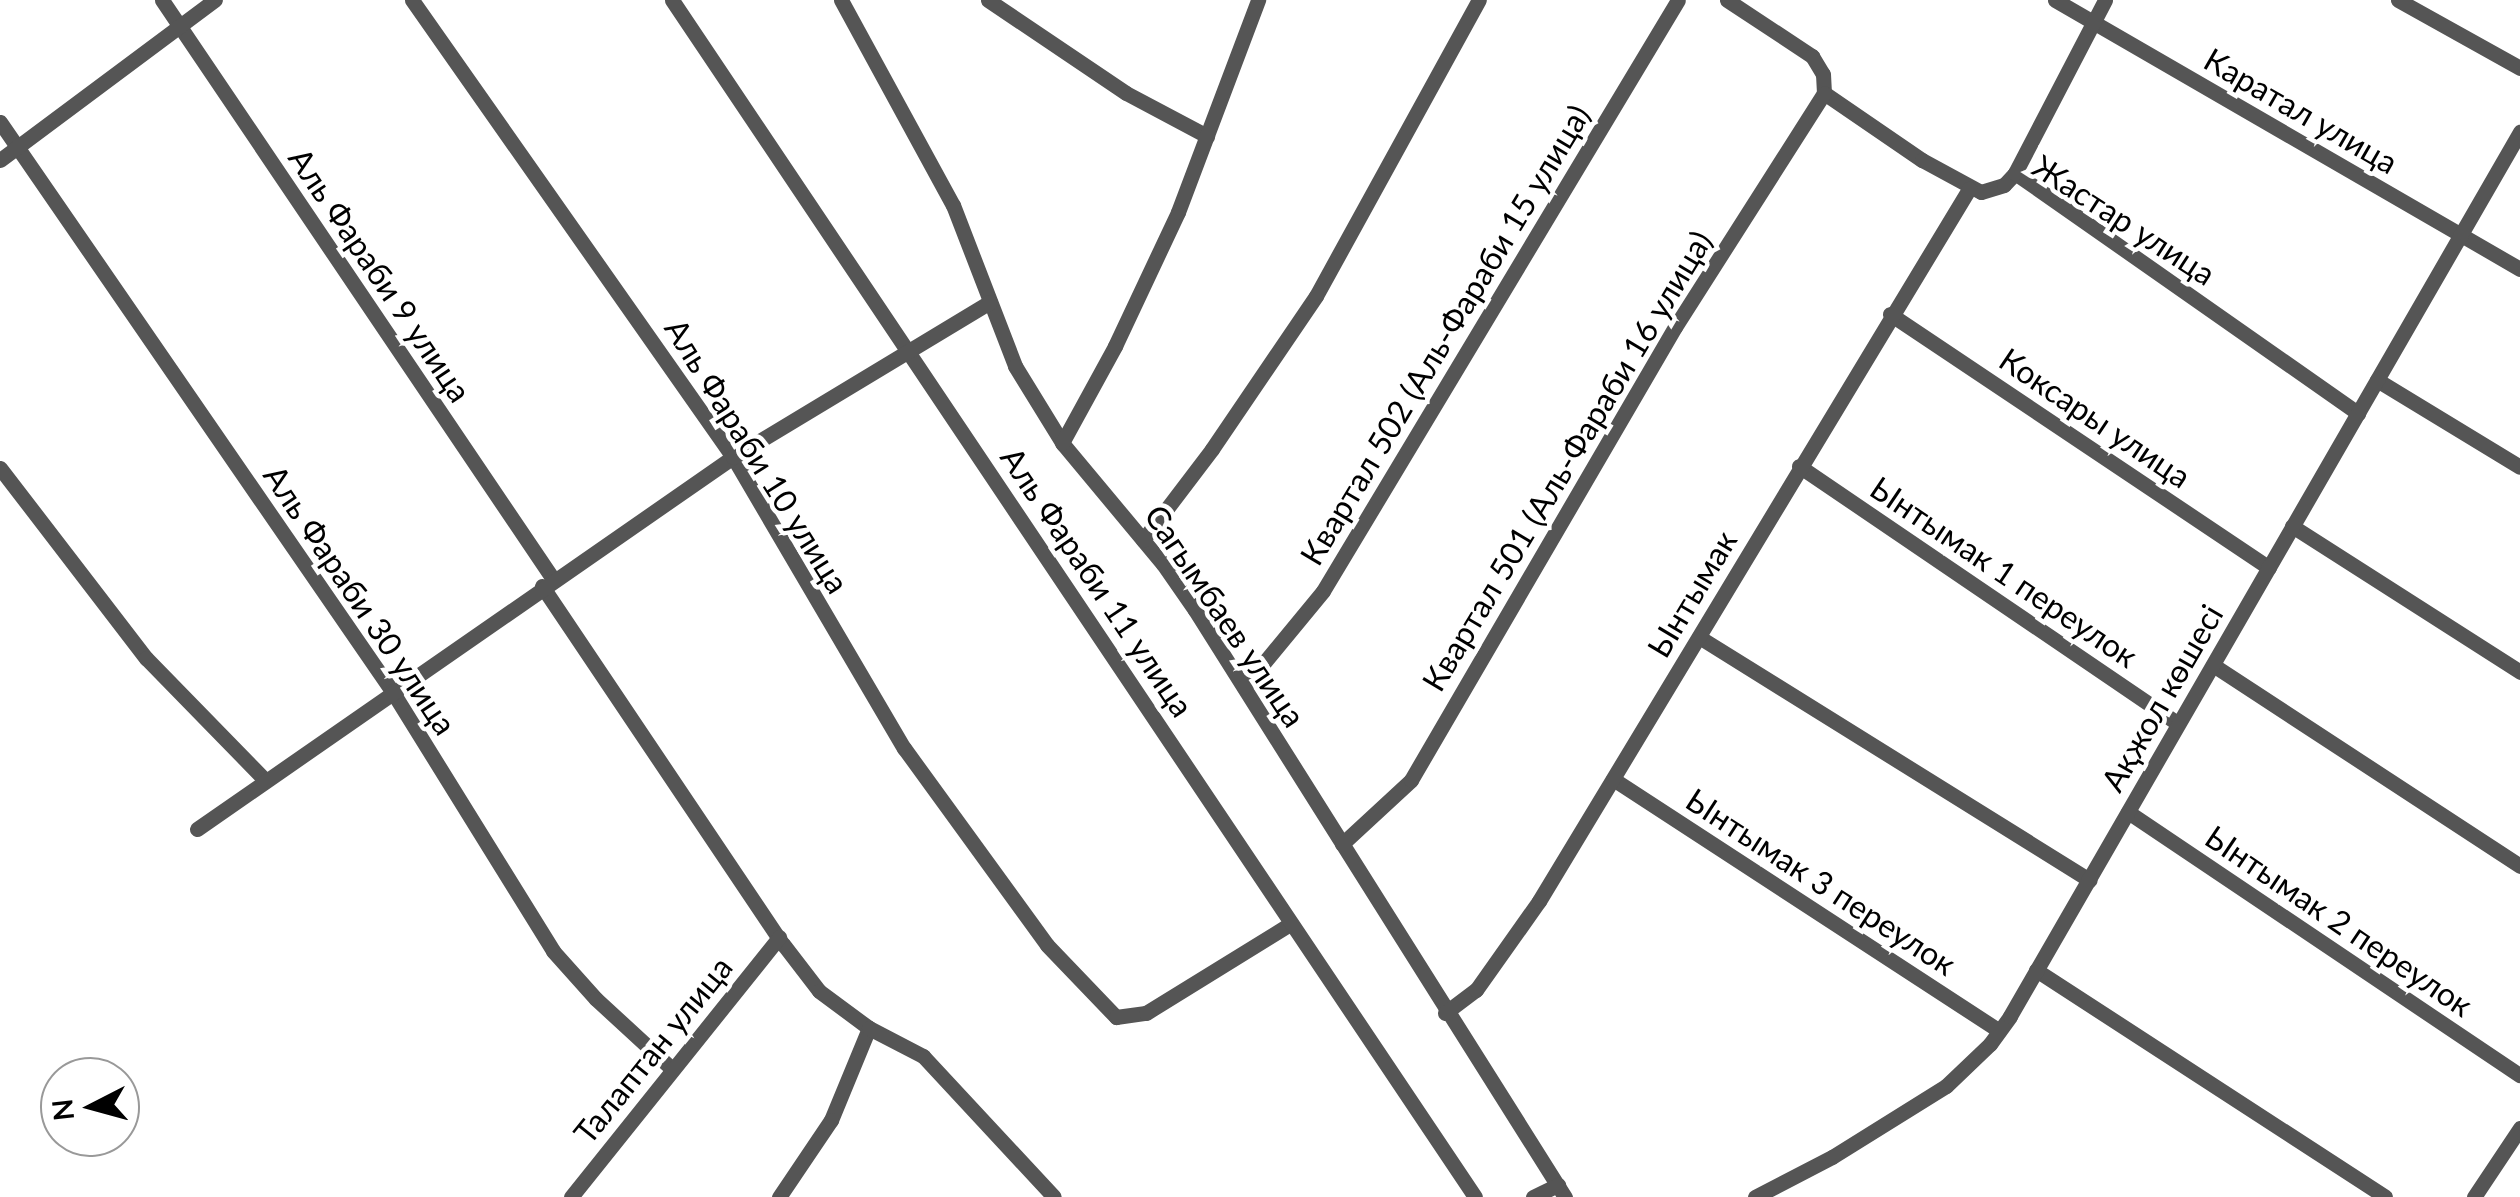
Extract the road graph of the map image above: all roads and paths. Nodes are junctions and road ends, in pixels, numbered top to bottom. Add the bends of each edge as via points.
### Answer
1 (162, 0) edge
2 (215, 0) edge
3 (412, 0) edge
4 (672, 0) edge
5 (841, 0) edge
6 (988, 0) edge
7 (1258, 0) edge
8 (1479, 0) edge
9 (1678, 0) edge
10 (1727, 0) edge
11 (2055, 0) edge
12 (2105, 0) edge
13 (2398, 0) edge
14 (2092, 20) junction
15 (181, 26) junction
16 (2520, 68) edge
17 (1824, 93) junction
18 (0, 122) edge
19 (2520, 132) edge
20 (1207, 136) junction
21 (17, 147) junction
22 (0, 160) edge
23 (2014, 173) junction
24 (1970, 189) junction
25 (2460, 236) junction
26 (2520, 269) edge
27 (990, 302) junction
28 (1890, 314) junction
29 (906, 349) junction
30 (2377, 380) junction
31 (2358, 412) junction
32 (1062, 443) junction
33 (732, 457) junction
34 (1799, 466) junction
35 (2520, 467) edge
36 (0, 468) edge
37 (2292, 526) junction
38 (1143, 540) junction
39 (2268, 568) junction
40 (548, 583) junction
41 (1698, 637) junction
42 (2212, 665) junction
43 (2520, 672) edge
44 (1244, 688) junction
45 (392, 691) junction
46 (2178, 724) junction
47 (1613, 779) junction
48 (265, 780) junction
49 (2128, 812) junction
50 (196, 829) dead end
51 (1342, 844) junction
52 (2520, 866) edge
53 (2088, 880) junction
54 (1290, 924) junction
55 (779, 937) junction
56 (2036, 970) junction
57 (1445, 1013) junction
58 (869, 1028) junction
59 (1999, 1031) junction
60 (672, 1069) junction
61 (2520, 1075) edge
62 (2520, 1128) edge
63 (1561, 1191) edge
64 (571, 1197) edge
65 (778, 1197) edge
66 (1054, 1197) edge
67 (1475, 1197) edge
68 (1532, 1197) edge
69 (1755, 1197) edge
70 (2386, 1197) edge
71 (2474, 1197) edge

1 - 15 street, Аль Фараби 9 улица
2 - 15 street
3 - 33 street, Аль Фараби 10 улица
4 - 29 street, Аль Фараби 11 улица
5 - 27 street, Сагымбаев улица via 953,205
6 - 20 street via 1096,75
7 - 20 street
8 - 38 street via 1316,296
9 - 44 street, Квартал 502 (Аль-Фараби 15 улица) via 1323,592
10 - 17 street via 1812,56
11 - 14 street, Каратал улица
12 - 14 street
13 - 16 street
14 - 23 street
14 - 25 street, Каратал улица
15 - 21 street
15 - 40 street, Аль Фараби 9 улица
17 - 24 street
17 - 51 street, Квартал 501 (Аль-Фараби 16 улица) via 1674,326 1410,780
18 - 21 street, Аль Фараби 30 улица
19 - 25 street, Ақжол көшесі
20 - 32 street via 1115,346
21 - 22 street
21 - 45 street, Аль Фараби 30 улица
23 - 24 street, Жастар улица via 1993,191
23 - 31 street, Жастар улица
24 - 28 street, Ынтымак
25 - 26 street, Каратал улица
25 - 30 street, Ақжол көшесі
27 - 29 street
27 - 32 street, Сагымбаев улица via 1015,366
28 - 34 street, Ынтымак
28 - 39 street, Коксары улица
29 - 33 street
29 - 54 street, Аль Фараби 11 улица
30 - 31 street, Ақжол көшесі
30 - 35 street
31 - 37 street, Ақжол көшесі
32 - 38 street, Сагымбаев улица
33 - 40 street
33 - 54 street, Аль Фараби 10 улица via 904,748 1047,945 1116,1018 1146,1013
34 - 41 street, Ынтымак
34 - 46 street, Ынтымак 1 переулок
36 - 48 street via 146,658
37 - 39 street, Ақжол көшесі
37 - 43 street
38 - 44 street, Сагымбаев улица
39 - 42 street, Ақжол көшесі
40 - 45 street
40 - 55 street, Аль Фараби 9 улица
41 - 47 street, Ынтымак
41 - 53 street
42 - 46 street, Ақжол көшесі
42 - 52 street
44 - 51 street, Сагымбаев улица
45 - 48 street
45 - 60 street, Аль Фараби 30 улица via 552,952
46 - 49 street, Ақжол көшесі
47 - 57 street, Ынтымак via 1498,963
47 - 59 street, Ынтымак 3 переулок
48 - 50 street
49 - 53 street, Ақжол көшесі
49 - 61 street, Ынтымак 2 переулок
51 - 57 street, Сагымбаев улица
53 - 56 street, Ақжол көшесі
54 - 67 street, Аль Фараби 11 улица
55 - 58 street, Аль Фараби 9 улица via 819,990
55 - 60 street, Талаптан улица
56 - 59 street, Ақжол көшесі
56 - 70 street
57 - 63 street, Сагымбаев улица
58 - 65 street via 831,1120
58 - 66 street, Аль Фараби 9 улица via 923,1056
59 - 69 street, Ақжол көшесі via 1946,1086
60 - 64 street, Талаптан улица
62 - 71 street
63 - 68 street

